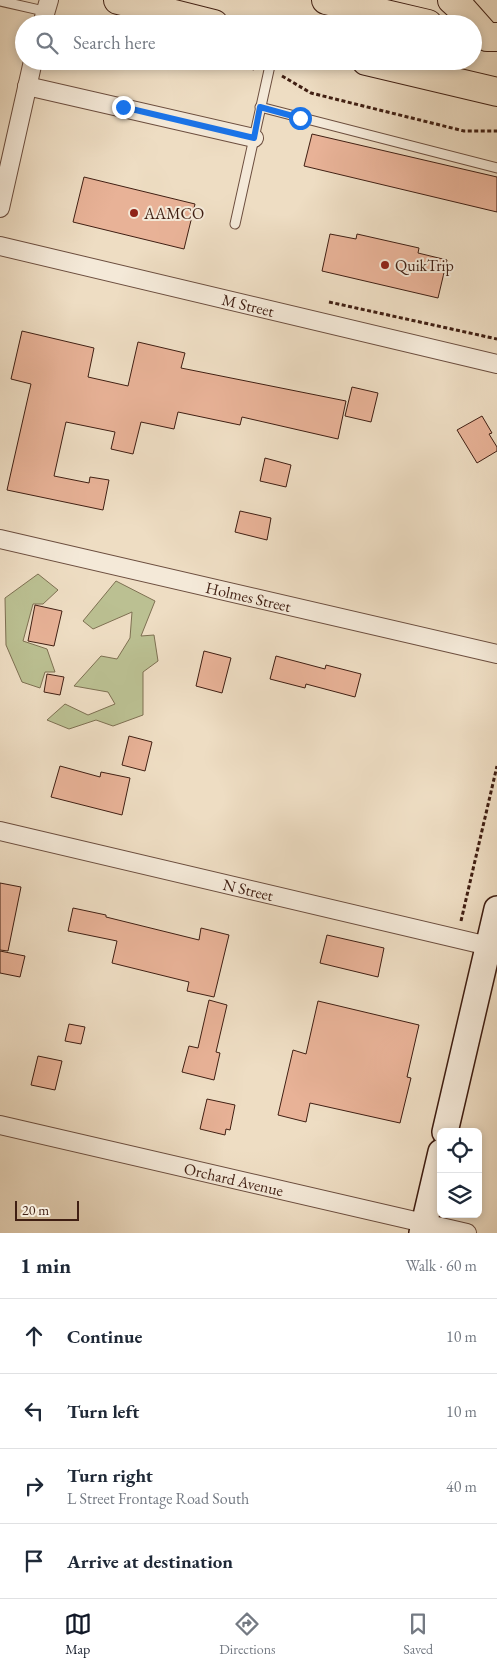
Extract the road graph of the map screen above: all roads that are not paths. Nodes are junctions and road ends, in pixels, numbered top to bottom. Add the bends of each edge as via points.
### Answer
1 (118, 0) edge
2 (326, 0) edge
3 (452, 0) edge
4 (0, 1) edge
5 (45, 12) edge
6 (178, 15) edge
7 (390, 15) edge
8 (468, 15) edge
9 (31, 70) edge
10 (269, 70) edge
11 (404, 70) edge
12 (27, 86) junction
13 (497, 92) edge
14 (260, 107) junction
15 (254, 138) junction
16 (497, 168) edge
17 (0, 208) edge
18 (235, 224) dead end
19 (0, 246) edge
20 (495, 361) edge
21 (0, 539) edge
22 (497, 654) edge
23 (0, 831) edge
24 (497, 909) edge
25 (492, 946) edge
26 (0, 1125) edge
27 (446, 1128) edge
28 (437, 1169) edge
29 (423, 1228) edge
30 (467, 1233) edge

1 - 6 main road
2 - 7 main road
3 - 8 main road
4 - 5 lane
9 - 12 street
10 - 14 lane
11 - 13 main road
12 - 15 street
12 - 17 street
14 - 15 lane
14 - 16 lane
15 - 18 lane
19 - 20 street, M Street
21 - 22 street, Holmes Street
23 - 25 street, N Street
24 - 25 main road
25 - 27 main road
26 - 29 street, Orchard Avenue
28 - 29 main road
29 - 30 street, Orchard Avenue

